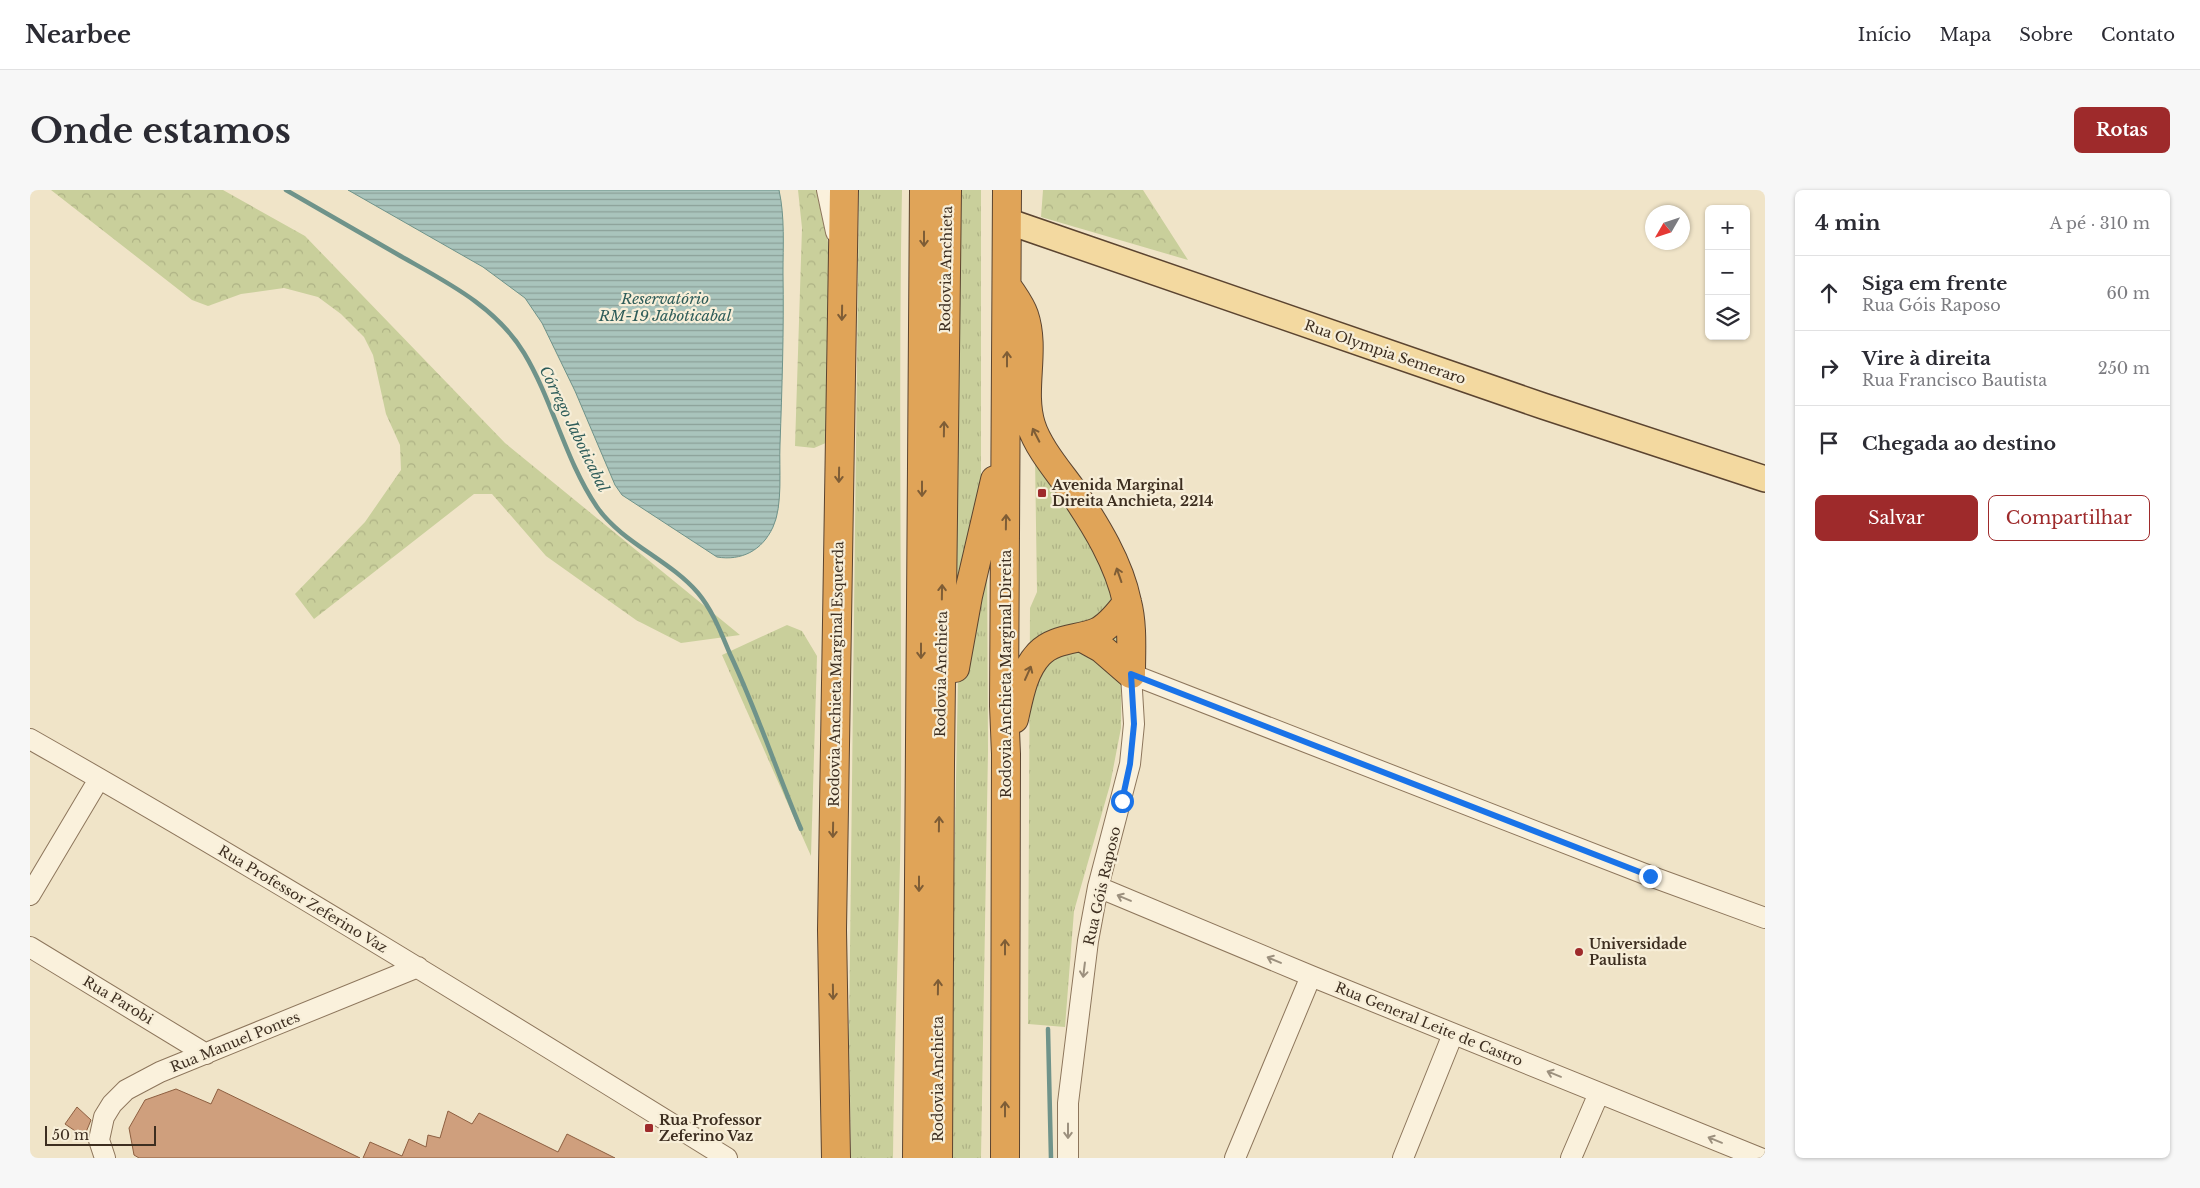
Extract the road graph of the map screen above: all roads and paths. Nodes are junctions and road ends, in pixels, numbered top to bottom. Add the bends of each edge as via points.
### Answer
1 (827, 190) edge
2 (844, 190) edge
3 (924, 190) edge
4 (947, 190) edge
5 (1007, 190) edge
6 (1006, 221) junction
7 (843, 264) junction
8 (1007, 286) junction
9 (1007, 430) junction
10 (1765, 479) edge
11 (1128, 603) junction
12 (1081, 637) junction
13 (1131, 674) junction
14 (30, 739) edge
15 (1006, 754) junction
16 (940, 763) junction
17 (99, 779) junction
18 (1098, 887) junction
19 (30, 895) edge
20 (1765, 918) edge
21 (30, 947) edge
22 (418, 967) junction
23 (1311, 976) junction
24 (1453, 1034) junction
25 (206, 1054) junction
26 (1599, 1094) junction
27 (1739, 1154) edge
28 (105, 1158) edge
29 (727, 1158) edge
30 (836, 1158) edge
31 (917, 1158) edge
32 (938, 1158) edge
33 (1005, 1158) edge
34 (1068, 1158) edge
35 (1235, 1158) edge
36 (1403, 1158) edge
37 (1572, 1158) edge
38 (1760, 1158) edge

1 - 7 street
2 - 7 highway, Rodovia Anchieta Marginal Esquerda
3 -> 31 highway, Rodovia Anchieta
16 -> 4 highway, Rodovia Anchieta
5 - 6 highway, Rodovia Anchieta Marginal Direita
6 - 8 highway, Rodovia Anchieta Marginal Direita
6 - 10 main road, Rua Olympia Semeraro
7 -> 30 highway, Rodovia Anchieta Marginal Esquerda via 832,930
9 -> 8 highway, Rodovia Anchieta Marginal Direita
11 -> 8 highway via 1118,570 1101,538 1032,426 1027,404 1027,328 1021,306
15 -> 9 highway, Rodovia Anchieta Marginal Direita
9 - 16 highway via 960,635
11 - 12 highway via 1098,632
11 - 13 highway
12 - 13 highway via 1101,648
15 -> 12 highway via 1029,669 1050,645
13 - 18 street, Rua Góis Raposo via 1134,724 1130,764
13 - 20 street
14 - 17 street, Rua Professor Zeferino Vaz
33 -> 15 highway, Rodovia Anchieta Marginal Direita
32 -> 16 highway, Rodovia Anchieta
17 - 19 street
17 - 22 street, Rua Professor Zeferino Vaz
23 -> 18 street, Rua General Leite de Castro
18 -> 34 street, Rua Góis Raposo via 1068,1103
21 - 25 street, Rua Parobi
22 - 25 street, Rua Manuel Pontes
22 - 29 street, Rua Professor Zeferino Vaz
23 - 24 street, Rua General Leite de Castro
23 - 35 street
26 -> 24 street, Rua General Leite de Castro
24 - 36 street
25 - 28 street, Rua Manuel Pontes via 126,1090 112,1104 104,1117 99,1140
27 -> 26 street, Rua General Leite de Castro
26 - 37 street
27 - 38 street, Rua General Leite de Castro

